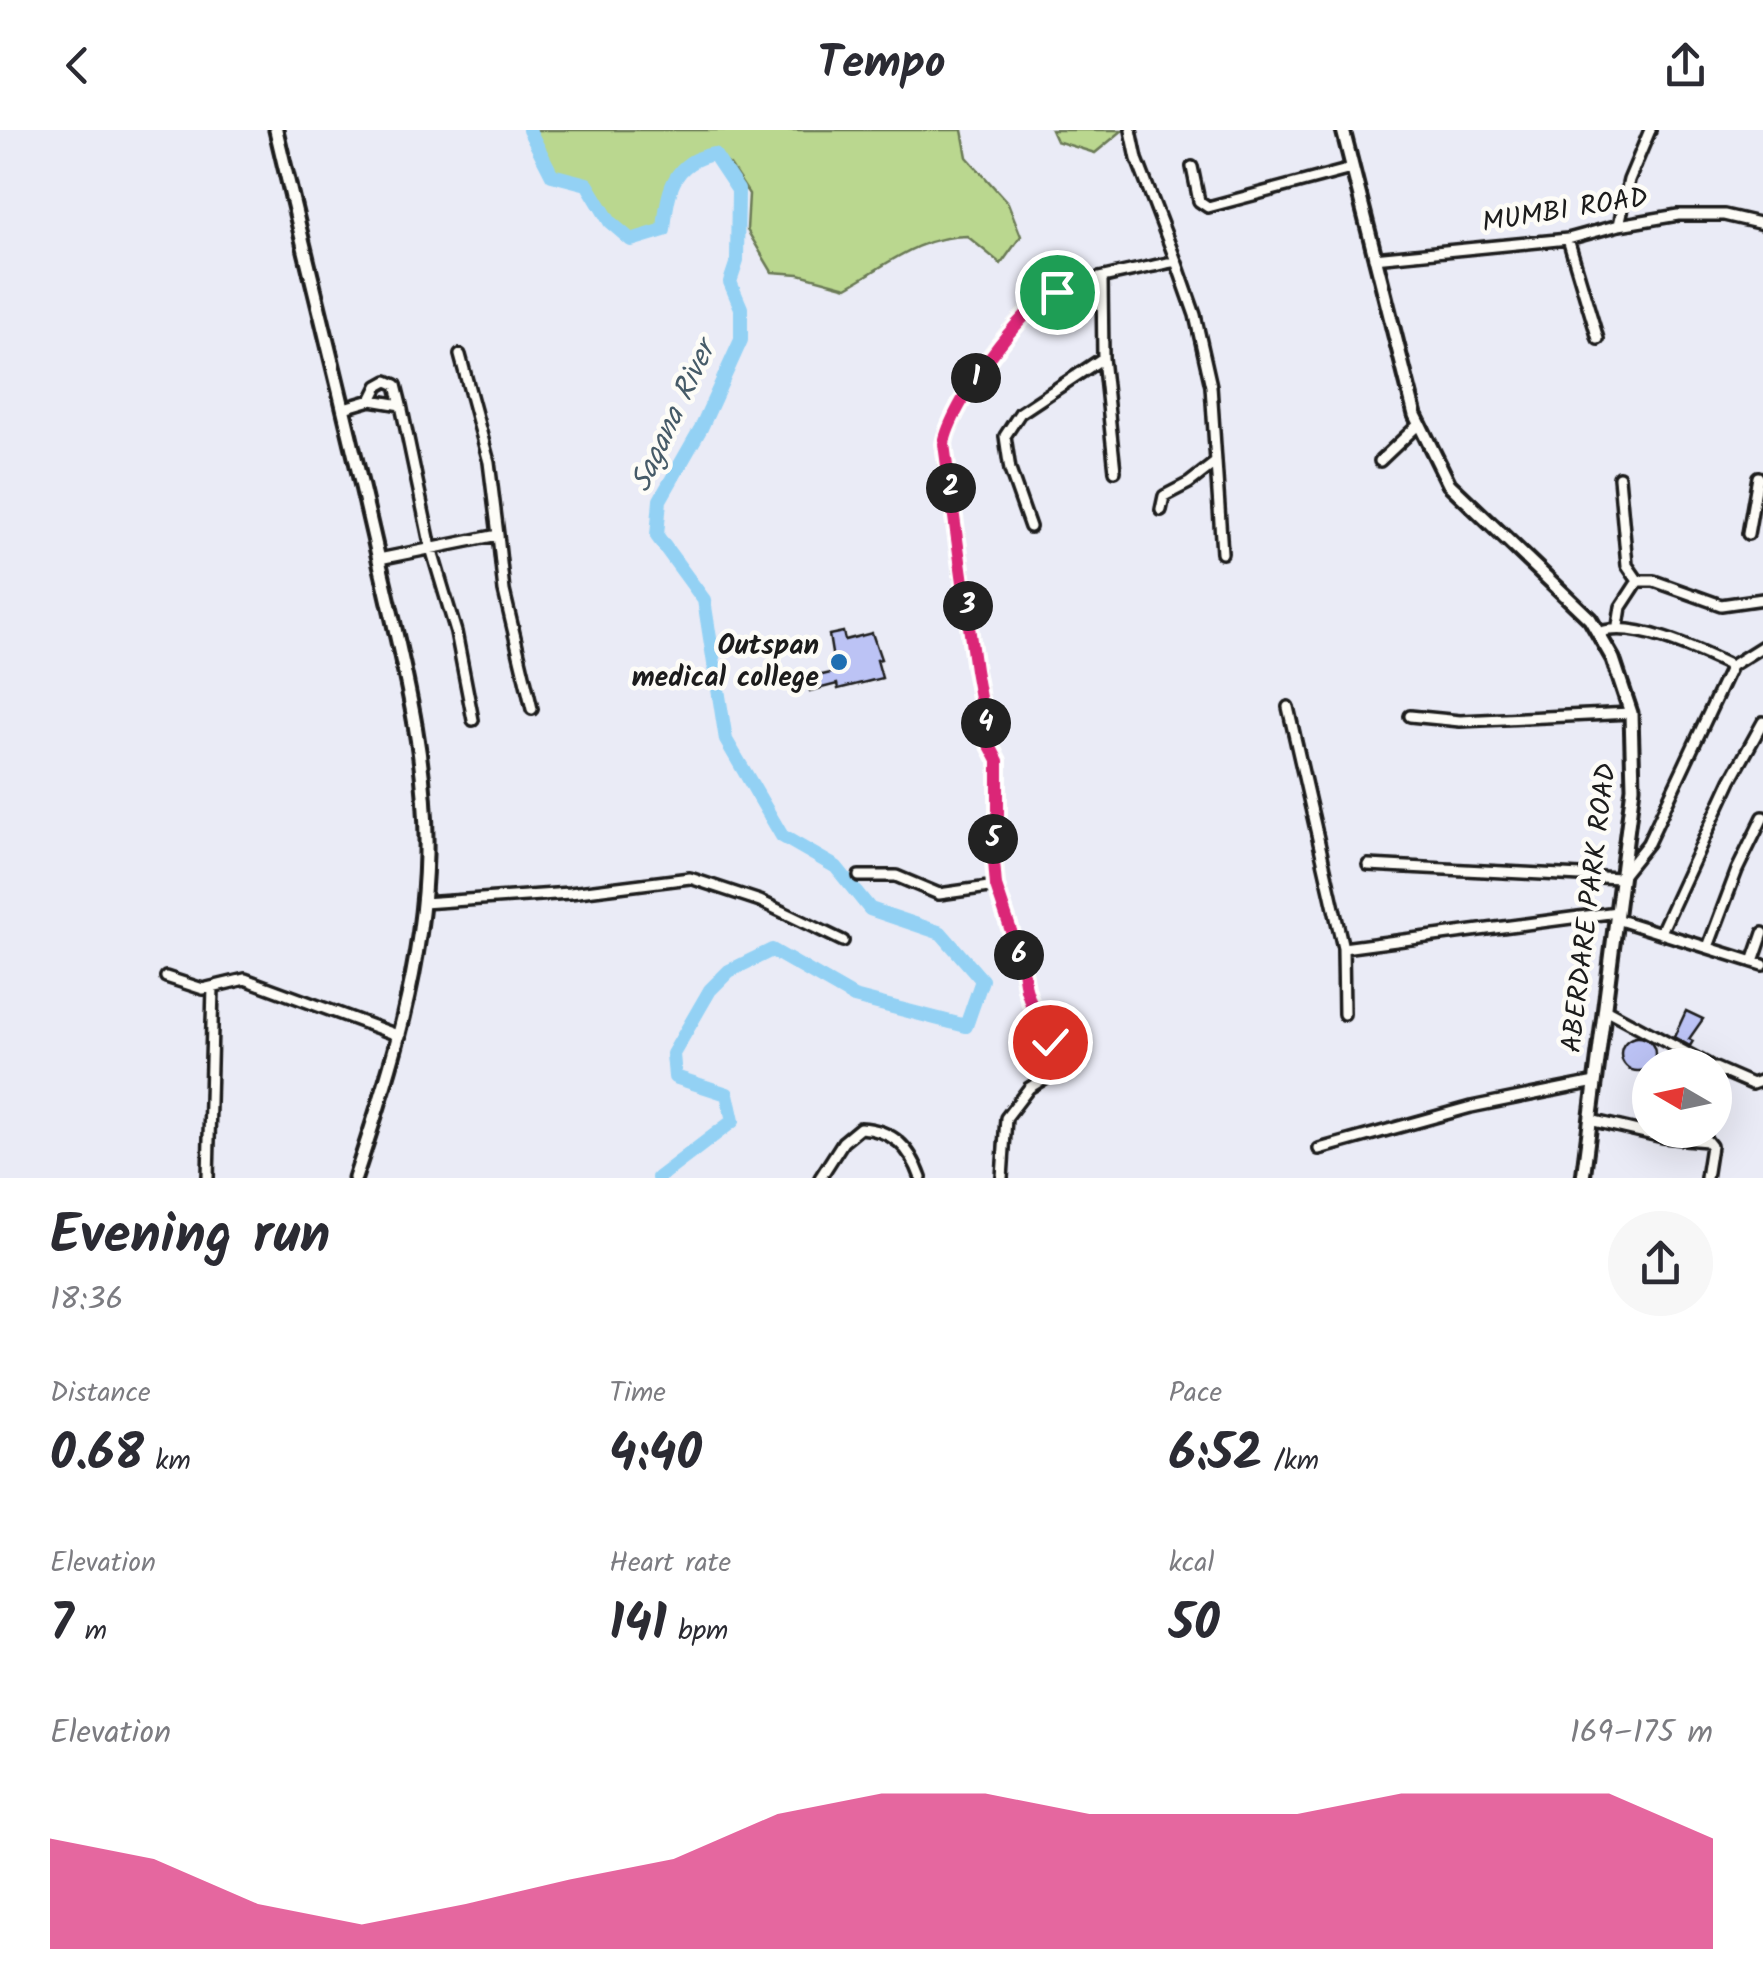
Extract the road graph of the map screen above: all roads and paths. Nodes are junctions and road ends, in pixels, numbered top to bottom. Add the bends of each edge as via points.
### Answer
1 (276, 130) edge
2 (1132, 130) edge
3 (1342, 130) edge
4 (1650, 130) edge
5 (1192, 167) dead end
6 (1352, 168) junction
7 (1619, 224) junction
8 (1763, 224) edge
9 (1568, 238) junction
10 (1374, 258) junction
11 (1176, 261) junction
12 (1102, 280) junction
13 (1598, 339) dead end
14 (460, 355) dead end
15 (1103, 358) junction
16 (371, 400) junction
17 (400, 405) junction
18 (344, 408) junction
19 (1419, 424) junction
20 (1380, 461) dead end
21 (1217, 462) junction
22 (1116, 471) dead end
23 (1758, 476) dead end
24 (1619, 477) dead end
25 (1759, 503) edge
26 (1160, 510) dead end
27 (1030, 527) dead end
28 (1748, 534) dead end
29 (498, 535) junction
30 (431, 548) junction
31 (1222, 553) dead end
32 (379, 559) junction
33 (1638, 581) junction
34 (1763, 600) edge
35 (1618, 626) junction
36 (1600, 632) junction
37 (1763, 646) edge
38 (1732, 666) junction
39 (1288, 707) dead end
40 (532, 710) dead end
41 (1631, 713) junction
42 (1410, 716) dead end
43 (473, 720) dead end
44 (1763, 722) edge
45 (1763, 817) edge
46 (1368, 865) dead end
47 (860, 876) dead end
48 (1620, 878) junction
49 (996, 886) junction
50 (424, 902) junction
51 (1616, 916) junction
52 (1662, 932) junction
53 (1763, 933) edge
54 (842, 942) dead end
55 (1708, 946) junction
56 (1343, 948) junction
57 (1758, 963) edge
58 (166, 976) dead end
59 (213, 987) junction
60 (1605, 1009) junction
61 (1344, 1014) dead end
62 (400, 1036) junction
63 (1678, 1048) edge
64 (1732, 1075) edge
65 (1763, 1080) edge
66 (1596, 1082) junction
67 (1590, 1120) junction
68 (1319, 1148) dead end
69 (208, 1178) edge
70 (355, 1178) edge
71 (820, 1178) edge
72 (921, 1178) edge
73 (1002, 1178) edge
74 (1583, 1178) edge
75 (1706, 1178) edge

1 - 18 street
2 - 11 street via 1136,159
3 - 6 street, ABERDARE PARK ROAD
4 - 7 street
5 - 6 street via 1199,201 1208,206
6 - 10 street, ABERDARE PARK ROAD
7 - 8 street, MUMBI ROAD via 1700,214
7 - 9 street, MUMBI ROAD
9 - 10 street, MUMBI ROAD
9 - 13 street
10 - 19 street, ABERDARE PARK ROAD
11 - 12 street
11 - 21 street via 1205,351
12 - 15 street
12 - 49 street via 1049,294 1039,303 981,371 946,428 956,549 988,742 998,761
14 - 29 street via 489,462
15 - 22 street
15 - 27 street via 1020,413 1005,436
16 - 17 street
16 - 17 street via 387,382 396,385
16 - 18 street
17 - 30 street
18 - 32 street
19 - 20 street
19 - 36 street, ABERDARE PARK ROAD via 1449,484
21 - 26 street via 1164,496
21 - 31 street
23 - 25 street
24 - 33 street via 1627,565
25 - 28 street
29 - 30 street
29 - 40 street
30 - 32 street
30 - 43 street
32 - 50 street via 418,738
33 - 34 street via 1654,580 1721,606
33 - 35 street
35 - 36 street
35 - 38 street
36 - 41 street, ABERDARE PARK ROAD
37 - 38 street
38 - 48 street via 1648,843
39 - 56 street
41 - 42 street via 1460,722
41 - 48 street, ABERDARE PARK ROAD via 1633,787
44 - 52 street
45 - 55 street
46 - 48 street
47 - 49 street via 896,876 939,894
48 - 51 street, ABERDARE PARK ROAD
49 - 73 street via 1058,1070 1029,1088 1006,1118
50 - 54 street via 690,878 760,901
50 - 62 street
51 - 52 street
51 - 56 street
51 - 60 street, ABERDARE PARK ROAD
52 - 55 street
53 - 57 street
55 - 57 street
56 - 61 street
58 - 59 street via 196,989
59 - 62 street via 245,979
59 - 69 street
60 - 63 street
60 - 66 street, ABERDARE PARK ROAD
62 - 70 street
64 - 65 street via 1752,1084
66 - 67 street, ABERDARE PARK ROAD
66 - 68 street
67 - 74 street, ABERDARE PARK ROAD
67 - 75 street via 1708,1141
71 - 72 street via 860,1128 894,1135

